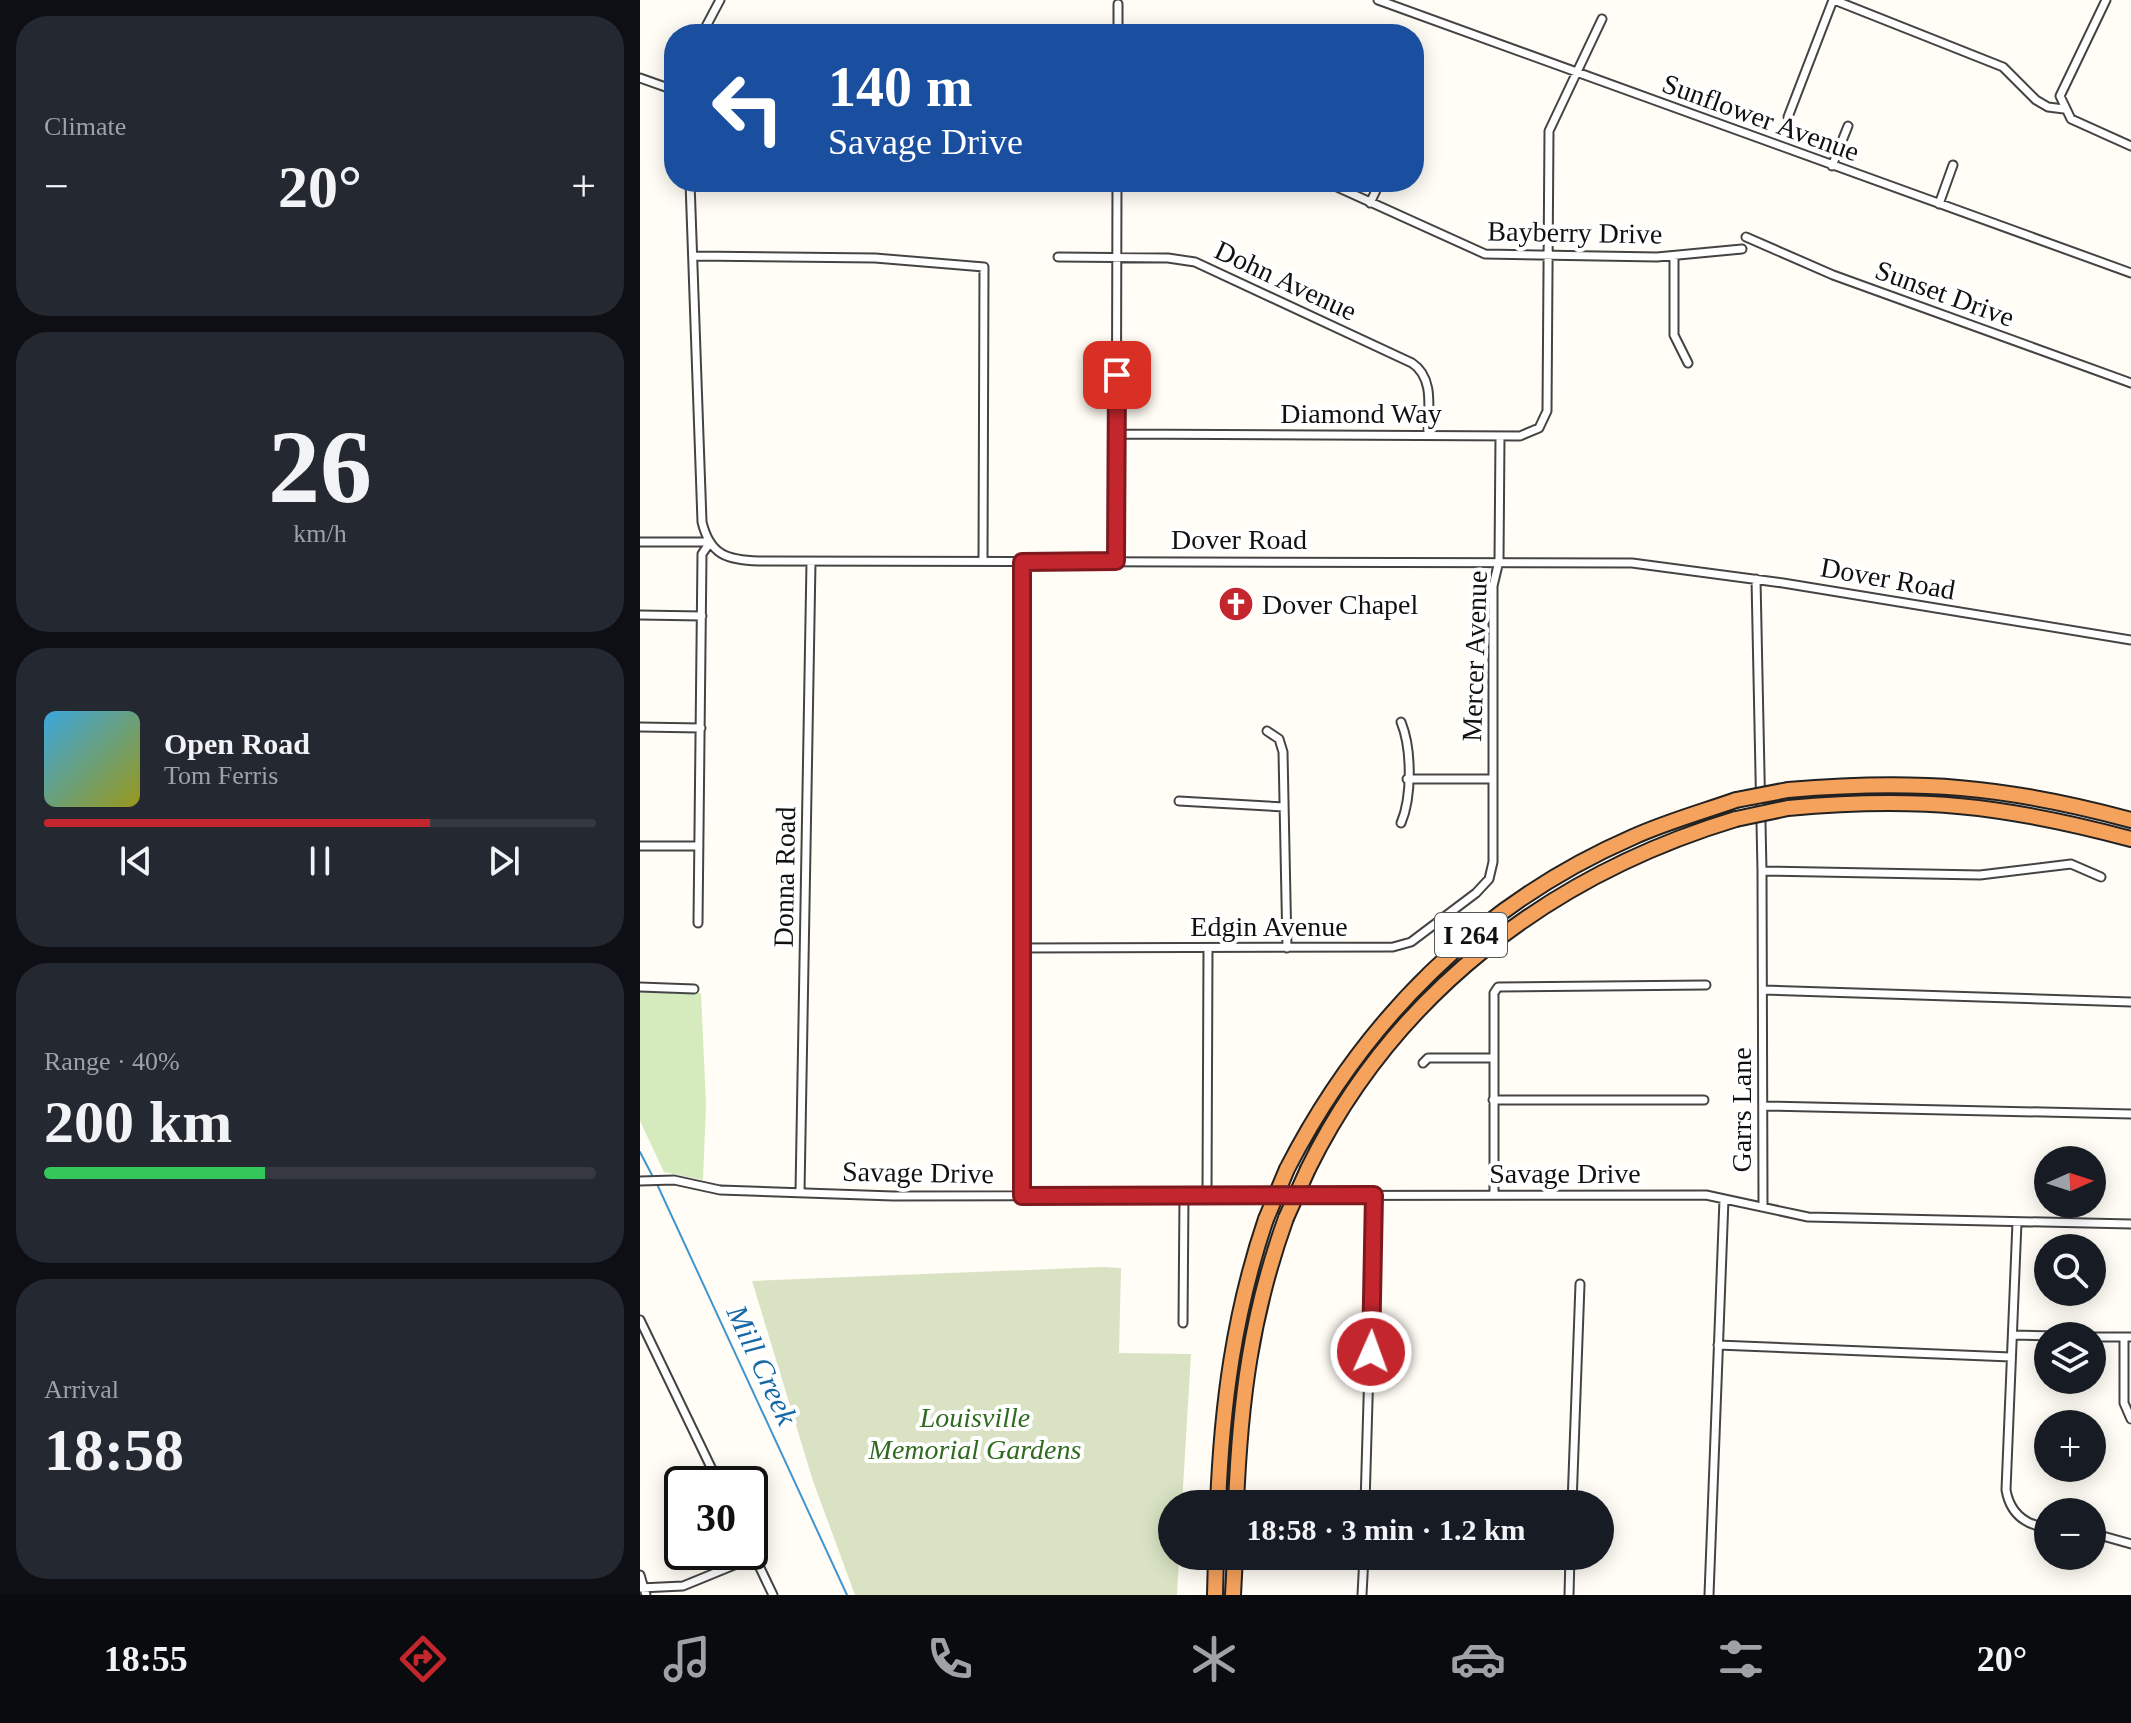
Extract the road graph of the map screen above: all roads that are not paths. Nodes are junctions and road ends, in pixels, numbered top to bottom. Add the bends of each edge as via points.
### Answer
1 (720, 0) edge
2 (1378, 0) edge
3 (1834, 0) edge
4 (2106, 0) edge
5 (1118, 4) dead end
6 (1602, 19) dead end
7 (707, 24) edge
8 (1118, 24) edge
9 (1576, 74) junction
10 (640, 78) edge
11 (664, 86) edge
12 (2064, 109) junction
13 (1788, 117) dead end
14 (1848, 126) dead end
15 (2131, 146) edge
16 (1953, 165) dead end
17 (1832, 166) junction
18 (690, 192) edge
19 (1117, 192) edge
20 (1347, 192) edge
21 (1375, 192) edge
22 (1370, 203) junction
23 (1939, 204) junction
24 (1746, 237) dead end
25 (1742, 249) dead end
26 (693, 256) junction
27 (1674, 256) junction
28 (1058, 257) dead end
29 (1548, 257) junction
30 (1117, 258) junction
31 (2131, 273) edge
32 (1688, 363) dead end
33 (2131, 383) edge
34 (1116, 434) junction
35 (1428, 435) junction
36 (1500, 436) junction
37 (640, 542) edge
38 (708, 543) junction
39 (983, 561) junction
40 (1116, 561) junction
41 (1499, 561) junction
42 (811, 562) junction
43 (1022, 562) junction
44 (1756, 579) junction
45 (640, 615) edge
46 (702, 616) junction
47 (2131, 640) edge
48 (1401, 722) dead end
49 (640, 727) edge
50 (701, 728) junction
51 (1267, 731) dead end
52 (1407, 779) junction
53 (1493, 779) junction
54 (1179, 801) dead end
55 (1284, 807) junction
56 (2131, 820) edge
57 (1401, 823) dead end
58 (2131, 839) edge
59 (640, 846) edge
60 (699, 846) junction
61 (1762, 871) junction
62 (1490, 877) joint
63 (2101, 877) dead end
64 (698, 923) dead end
65 (1022, 948) junction
66 (1208, 948) junction
67 (1287, 948) junction
68 (1706, 985) dead end
69 (640, 987) edge
70 (694, 989) dead end
71 (1763, 990) junction
72 (2131, 1002) edge
73 (1494, 1058) junction
74 (1423, 1063) dead end
75 (1493, 1100) junction
76 (1704, 1100) dead end
77 (1764, 1106) junction
78 (2131, 1114) edge
79 (643, 1180) edge
80 (800, 1192) junction
81 (1374, 1195) junction
82 (1494, 1195) junction
83 (1022, 1196) junction
84 (1184, 1196) junction
85 (1207, 1196) junction
86 (1724, 1199) junction
87 (1763, 1205) junction
88 (2017, 1222) junction
89 (2131, 1224) edge
90 (1580, 1284) dead end
91 (640, 1320) edge
92 (1183, 1323) dead end
93 (2013, 1335) junction
94 (2034, 1335) edge
95 (2106, 1337) edge
96 (2127, 1337) edge
97 (1718, 1345) junction
98 (2011, 1357) junction
99 (2131, 1419) edge
100 (710, 1466) edge
101 (1219, 1490) edge
102 (1237, 1490) edge
103 (1365, 1490) edge
104 (1573, 1490) edge
105 (2034, 1523) edge
106 (2106, 1537) edge
107 (2131, 1544) edge
108 (722, 1570) edge
109 (760, 1570) edge
110 (1216, 1570) edge
111 (1234, 1570) edge
112 (1363, 1570) edge
113 (1570, 1570) edge
114 (640, 1575) edge
115 (643, 1590) edge
116 (773, 1595) edge
117 (1215, 1595) edge
118 (1233, 1595) edge
119 (1362, 1595) edge
120 (1569, 1595) edge
121 (1709, 1595) edge

1 - 7 street
2 - 9 street, Sunflower Avenue
3 - 12 street via 1995,63 2010,71 2036,100
3 - 13 street
4 - 12 street via 2062,88
5 - 8 street
6 - 9 street, Diamond Way
9 - 17 street, Sunflower Avenue
9 - 29 street, Diamond Way via 1549,131
10 - 11 street
12 - 15 street via 2078,123
14 - 17 street
16 - 23 street
17 - 23 street, Sunflower Avenue
18 - 26 street
19 - 30 street
20 - 22 street, Bayberry Drive
21 - 22 street
22 - 29 street, Bayberry Drive via 1476,252
23 - 31 street, Sunflower Avenue
24 - 33 street, Sunset Drive via 1833,275
25 - 27 street, Bayberry Drive
26 - 38 street via 700,509
26 - 39 street via 875,258 984,267
27 - 29 street, Bayberry Drive
27 - 32 street via 1674,335
28 - 30 street, Dohn Avenue
29 - 36 street, Diamond Way via 1547,411 1542,425 1528,435
30 - 34 street
30 - 35 street, Dohn Avenue via 1179,259 1209,266 1412,363 1428,385
34 - 35 street, Diamond Way
34 - 40 street
35 - 36 street, Diamond Way
36 - 41 street, Mercer Avenue
37 - 38 street
38 - 42 street, Dover Road via 727,557 745,561
38 - 46 street via 702,554
39 - 42 street, Dover Road
39 - 43 street, Dover Road
40 - 41 street, Dover Road
40 - 43 street, Dover Road
41 - 44 street, Dover Road via 1632,563
41 - 53 street, Mercer Avenue via 1493,586
42 - 80 street, Donna Road
43 - 65 street
44 - 47 street, Dover Road
44 - 61 street, Garrs Lane
45 - 46 street
46 - 50 street
48 - 52 street via 1407,739
49 - 50 street
50 - 60 street
51 - 55 street via 1281,744
52 - 53 street
52 - 57 street
53 - 62 street, Mercer Avenue
54 - 55 street
55 - 67 street
56 - 101 highway, I 264, bridge via 1978,787 1879,783 1788,790 1736,800 1632,837 1529,892 1461,943 1402,999 1325,1100 1287,1169 1243,1289 1229,1361
58 - 102 highway, I 264, bridge via 2040,816 1962,804 1888,800 1788,808 1736,819 1595,874 1480,950 1382,1050 1308,1169 1267,1271 1251,1338
59 - 60 street
60 - 64 street
61 - 63 street via 1980,875 2065,863
61 - 71 street, Garrs Lane
62 - 67 street, Edgin Avenue via 1403,945
65 - 66 street, Edgin Avenue
65 - 83 street
66 - 67 street, Edgin Avenue
66 - 85 street
68 - 73 street via 1504,985 1494,993
69 - 70 street
71 - 72 street
71 - 77 street, Garrs Lane
73 - 74 street via 1428,1058
73 - 75 street
75 - 76 street
75 - 82 street
77 - 78 street
77 - 87 street, Garrs Lane
79 - 80 street, Savage Drive via 720,1190
80 - 83 street, Savage Drive
81 - 82 street, Savage Drive
81 - 85 street, Savage Drive
81 - 103 street
82 - 86 street, Savage Drive
83 - 84 street, Savage Drive
84 - 85 street, Savage Drive
84 - 92 street
86 - 87 street, Garrs Lane
86 - 97 street, Garrs Lane
87 - 88 street via 1808,1217
88 - 89 street
88 - 93 street
90 - 104 street
91 - 100 street
93 - 94 street
93 - 98 street
95 - 96 street
96 - 99 street via 2124,1403
97 - 98 street
97 - 121 street, Garrs Lane
98 - 105 street via 2007,1497 2023,1519
106 - 107 street
108 - 115 street via 683,1586
109 - 116 street
110 - 117 highway
111 - 118 highway
112 - 119 street
113 - 120 street
114 - 115 street

